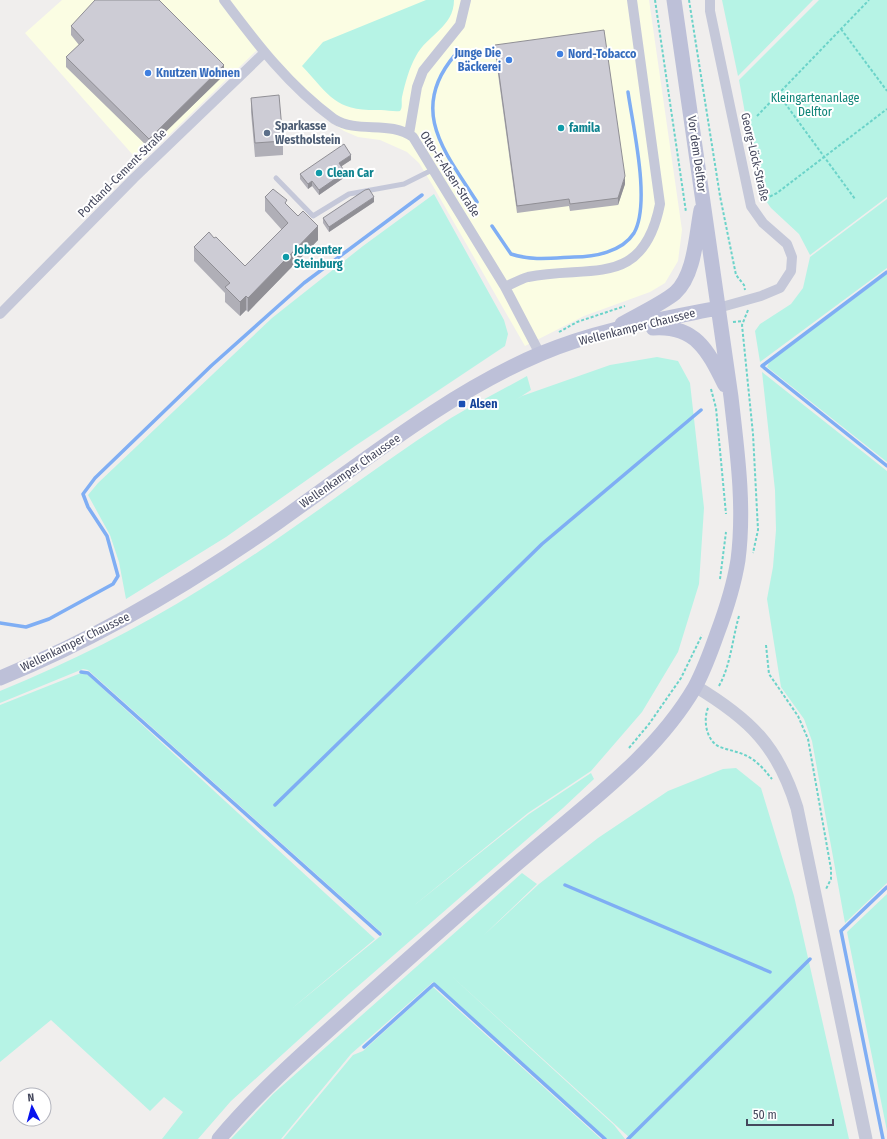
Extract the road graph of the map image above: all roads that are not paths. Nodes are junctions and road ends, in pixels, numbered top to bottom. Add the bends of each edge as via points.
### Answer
1 (224, 0) edge
2 (466, 0) edge
3 (632, 0) edge
4 (674, 0) edge
5 (710, 0) edge
6 (264, 53) junction
7 (409, 134) junction
8 (434, 169) junction
9 (276, 178) dead end
10 (703, 197) junction
11 (505, 287) junction
12 (718, 308) junction
13 (0, 314) edge
14 (609, 331) junction
15 (540, 354) junction
16 (731, 397) junction
17 (0, 678) edge
18 (695, 686) junction
19 (219, 1139) edge
20 (866, 1139) edge

1 - 6 street, Otto-F.-Alsen-Straße
2 - 7 street via 460,25 423,71 417,87
3 - 11 street via 660,204 656,224 643,248 628,261 612,269 527,278
4 - 10 main road, Vor dem Delftor
5 - 12 street, Georg-Löck-Straße via 710,11 751,206 763,223 787,244 792,257 791,271 780,288
6 - 7 street, Otto-F.-Alsen-Straße via 318,108 340,124 394,129
6 - 13 street, Portland-Cement-Straße via 134,178
7 - 8 street, Otto-F.-Alsen-Straße
8 - 9 lane via 404,184 349,194 312,216
8 - 11 street, Otto-F.-Alsen-Straße
10 - 12 main road, Vor dem Delftor
10 - 14 main road via 689,270 684,282 674,294
11 - 15 street, Otto-F.-Alsen-Straße
12 - 14 main road, Wellenkamper Chaussee
12 - 16 main road, Vor dem Delftor
14 - 15 main road, Wellenkamper Chaussee
14 - 16 main road via 668,327 688,333 710,356
15 - 17 main road, Wellenkamper Chaussee via 435,413 265,531 164,596 104,630
16 - 18 main road, Vor dem Delftor via 738,459 738,560 727,607
18 - 19 main road, Vor dem Delftor via 657,738 624,772 488,888 289,1066 238,1116
18 - 20 street via 742,717 762,738 779,762 798,808

